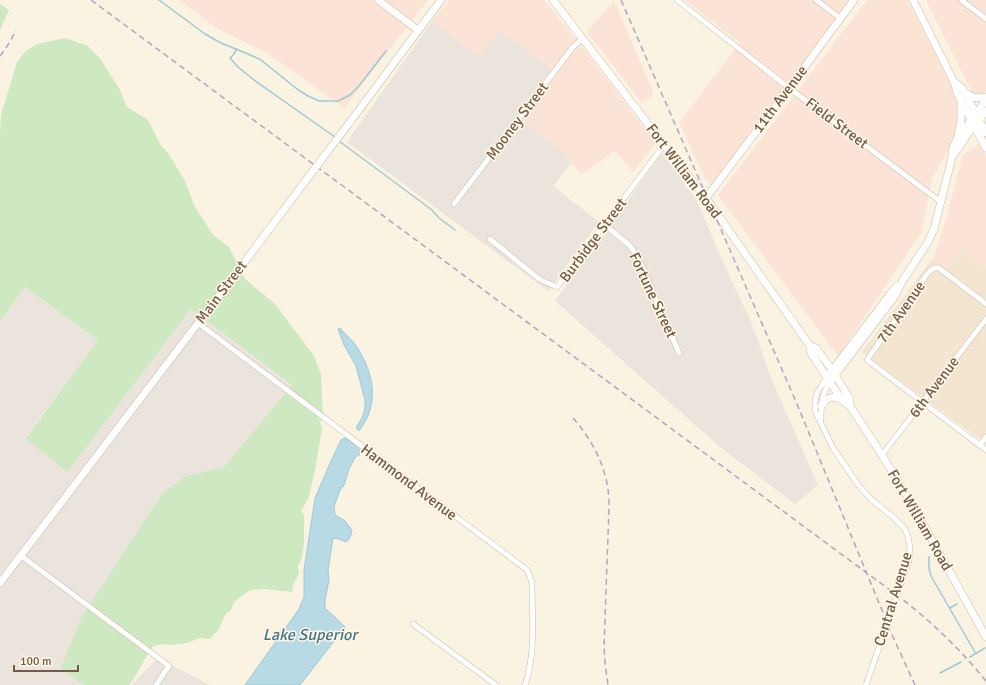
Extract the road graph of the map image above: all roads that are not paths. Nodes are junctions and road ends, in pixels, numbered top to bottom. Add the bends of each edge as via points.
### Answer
1 (378, 0) edge
2 (441, 0) edge
3 (553, 0) edge
4 (677, 0) edge
5 (816, 0) edge
6 (854, 0) edge
7 (961, 0) edge
8 (915, 1) edge
9 (840, 18) junction
10 (986, 19) edge
11 (418, 30) junction
12 (582, 39) junction
13 (789, 88) junction
14 (962, 95) junction
15 (986, 99) edge
16 (986, 111) edge
17 (977, 117) junction
18 (972, 123) junction
19 (986, 133) edge
20 (959, 141) junction
21 (984, 145) edge
22 (664, 146) junction
23 (706, 198) junction
24 (941, 202) junction
25 (454, 204) dead end
26 (604, 224) junction
27 (490, 239) dead end
28 (986, 304) edge
29 (986, 319) edge
30 (198, 323) junction
31 (810, 346) junction
32 (679, 353) dead end
33 (834, 373) junction
34 (828, 380) junction
35 (843, 400) junction
36 (923, 401) junction
37 (821, 406) junction
38 (850, 406) junction
39 (821, 423) junction
40 (986, 437) edge
41 (980, 445) junction
42 (986, 450) edge
43 (882, 455) junction
44 (20, 555) junction
45 (0, 583) edge
46 (413, 624) dead end
47 (986, 637) edge
48 (156, 685) edge
49 (496, 685) edge
50 (525, 685) edge
51 (866, 685) edge

1 - 11 main road
2 - 11 main road, Main Street
3 - 12 main road, Fort William Road
4 - 13 street, Field Street
5 - 9 street
6 - 9 main road, 11th Avenue
7 - 10 street
8 - 14 main road via 954,82 956,93
9 - 13 main road, 11th Avenue
11 - 30 main road, Main Street, bridge
12 - 22 main road, Fort William Road
12 - 25 street, Mooney Street via 573,47
13 - 23 main road, 11th Avenue
13 - 24 street, Field Street
14 - 15 main road
14 - 17 main road
14 - 18 main road
14 - 20 main road
15 - 17 main road, Central Avenue
16 - 17 main road, Central Avenue
17 - 18 main road, Central Avenue
17 - 19 main road
18 - 20 main road, Central Avenue
18 - 21 main road
20 - 21 main road via 975,138
20 - 24 main road, Central Avenue via 952,156
22 - 23 main road, Fort William Road
22 - 26 street, Burbidge Street
23 - 31 main road, Fort William Road
24 - 33 main road, Central Avenue via 931,236 894,296
26 - 27 street, Burbidge Street via 557,287 539,279
26 - 32 street, Fortune Street via 629,245 636,256
28 - 36 street, 7th Avenue via 935,267 927,274 867,360
29 - 36 street, 6th Avenue
30 - 44 main road, Main Street
30 - 50 street, Hammond Avenue via 527,570 532,583 532,642 529,674
31 - 33 main road, Fort William Road via 816,348
31 - 34 main road, Fort William Road via 811,353
33 - 34 main road, Central Avenue
33 - 38 main road, Fort William Road via 850,399
34 - 35 main road, Fort William Road
34 - 37 street, Central Avenue
34 - 39 street, Central Avenue via 817,393 815,402 815,411
35 - 37 main road via 830,398
35 - 38 main road, Fort William Road
36 - 41 street
36 - 43 street, 6th Avenue
37 - 39 street, Central Avenue
38 - 43 main road, Fort William Road
39 - 51 street, Central Avenue, bridge via 833,448 858,486 893,517 908,536 909,561
40 - 41 street
41 - 42 street
43 - 47 main road, Fort William Road
44 - 45 main road, Main Street
44 - 48 street via 169,666
46 - 49 street

